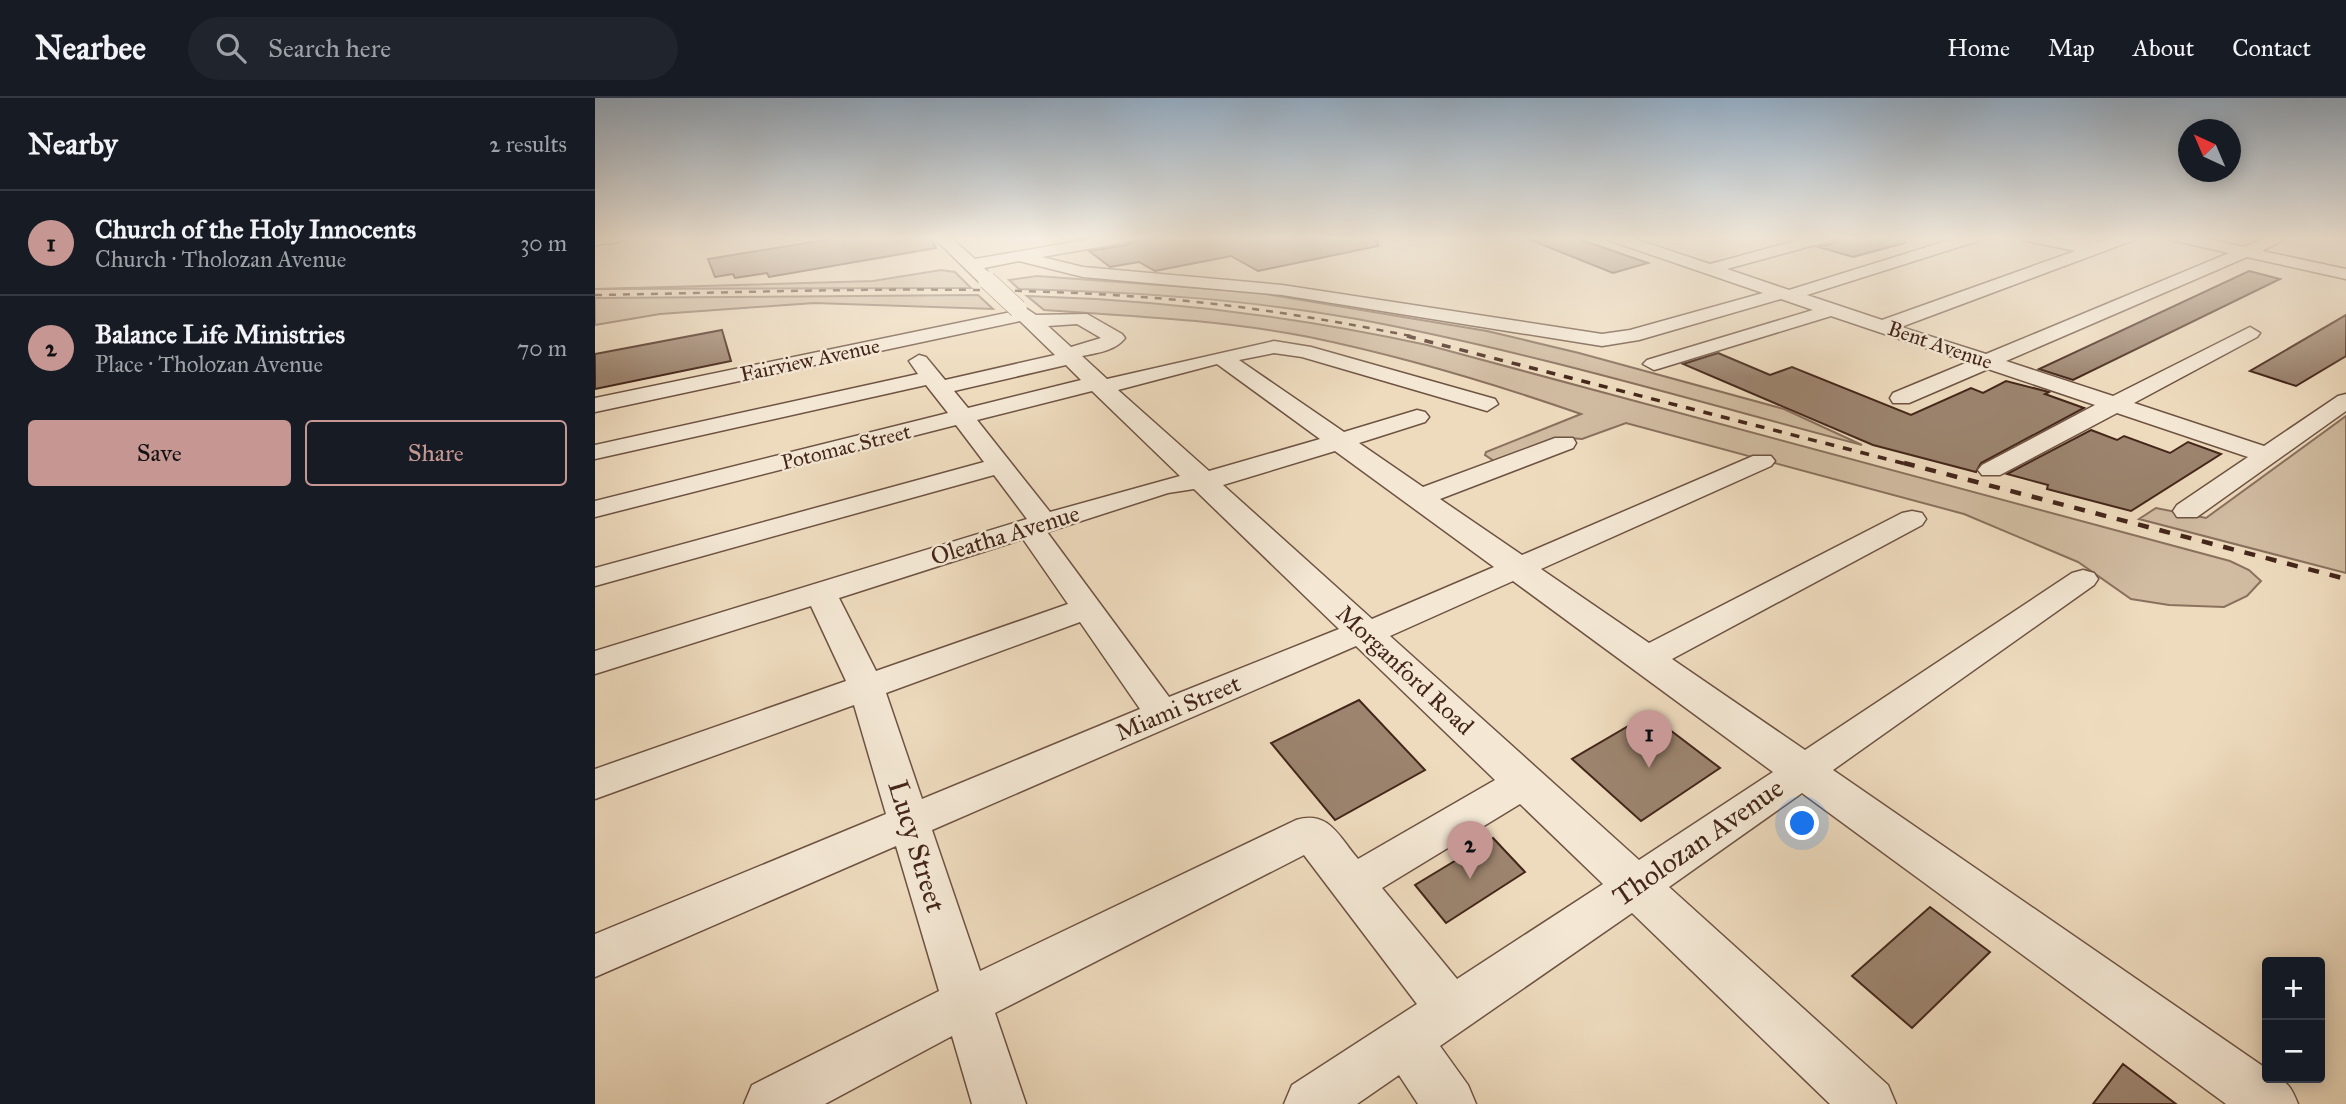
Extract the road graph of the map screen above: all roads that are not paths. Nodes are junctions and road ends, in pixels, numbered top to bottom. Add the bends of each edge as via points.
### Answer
1 (991, 284) edge
2 (1215, 284) edge
3 (1755, 284) edge
4 (1819, 284) edge
5 (1999, 284) edge
6 (2170, 284) edge
7 (1786, 294) junction
8 (1834, 310) junction
9 (1024, 315) junction
10 (1885, 326) junction
11 (2251, 333) dead end
12 (904, 341) junction
13 (1068, 356) junction
14 (1221, 357) junction
15 (1988, 361) junction
16 (1654, 364) dead end
17 (936, 383) junction
18 (1100, 385) junction
19 (1901, 398) dead end
20 (2346, 401) edge
21 (1487, 404) dead end
22 (2115, 404) junction
23 (595, 405) edge
24 (1417, 417) dead end
25 (963, 418) junction
26 (1341, 440) junction
27 (1564, 443) dead end
28 (595, 452) edge
29 (2266, 455) junction
30 (1762, 461) dead end
31 (1002, 465) junction
32 (1991, 470) dead end
33 (1201, 480) junction
34 (1421, 497) junction
35 (595, 509) edge
36 (2187, 511) dead end
37 (1912, 519) dead end
38 (1037, 525) junction
39 (1519, 567) junction
40 (595, 578) edge
41 (2083, 579) dead end
42 (821, 593) junction
43 (1087, 608) junction
44 (1366, 634) junction
45 (1647, 658) junction
46 (595, 663) edge
47 (866, 687) junction
48 (1163, 715) junction
49 (1803, 769) junction
50 (1525, 782) junction
51 (595, 785) edge
52 (911, 822) junction
53 (1352, 884) junction
54 (1636, 886) junction
55 (595, 956) edge
56 (965, 1003) junction
57 (1451, 1009) junction
58 (1405, 1040) junction
59 (771, 1104) edge
60 (999, 1104) edge
61 (1311, 1104) edge
62 (1449, 1104) edge
63 (1870, 1104) edge
64 (2271, 1104) edge

1 - 9 street, Morganford Road, bridge
2 - 7 street via 1282,290 1602,340
3 - 7 street, Bent Avenue
4 - 7 street
5 - 10 street
6 - 15 street
7 - 8 street, Bent Avenue
8 - 10 street, Bent Avenue
8 - 16 street
9 - 12 street, Fairview Avenue
9 - 13 street, Morganford Road
9 - 13 street, Fairview Avenue via 1080,318 1115,338
10 - 15 street, Bent Avenue
11 - 22 street
12 - 17 street
12 - 23 street, Fairview Avenue
13 - 17 street
13 - 18 street, Morganford Road
14 - 18 street, Potomac Street
14 - 21 street, Potomac Street via 1274,348 1304,351
14 - 26 street
15 - 19 street
15 - 22 street, Bent Avenue
17 - 25 street
17 - 28 street
18 - 25 street, Potomac Street
18 - 33 street, Morganford Road
20 - 29 street
22 - 29 street, Bent Avenue
22 - 32 street
24 - 26 street, Oleatha Avenue
25 - 31 street
25 - 35 street, Potomac Street
26 - 33 street, Oleatha Avenue via 1229,476
26 - 34 street
27 - 34 street
29 - 36 street
30 - 39 street, Miami Street
31 - 38 street
31 - 40 street
33 - 38 street, Oleatha Avenue via 1164,486
33 - 44 street, Morganford Road
34 - 39 street
37 - 45 street
38 - 42 street, Oleatha Avenue
38 - 43 street
39 - 44 street, Miami Street
39 - 45 street
41 - 49 street, Tholozan Avenue
42 - 46 street, Oleatha Avenue
42 - 47 street, Lucy Street
43 - 47 street
43 - 48 street
44 - 48 street, Miami Street via 1340,639
44 - 50 street, Morganford Road
45 - 49 street
47 - 51 street
47 - 52 street, Lucy Street
48 - 52 street, Miami Street
49 - 54 street, Tholozan Avenue
49 - 64 street
50 - 53 street
50 - 54 street, Morganford Road
52 - 55 street, Miami Street
52 - 56 street, Lucy Street
53 - 56 street via 1311,832
53 - 57 street
54 - 57 street, Tholozan Avenue
54 - 63 street, Morganford Road
56 - 59 street
56 - 60 street, Lucy Street
57 - 58 street, Tholozan Avenue
58 - 61 street, Tholozan Avenue
58 - 62 street

